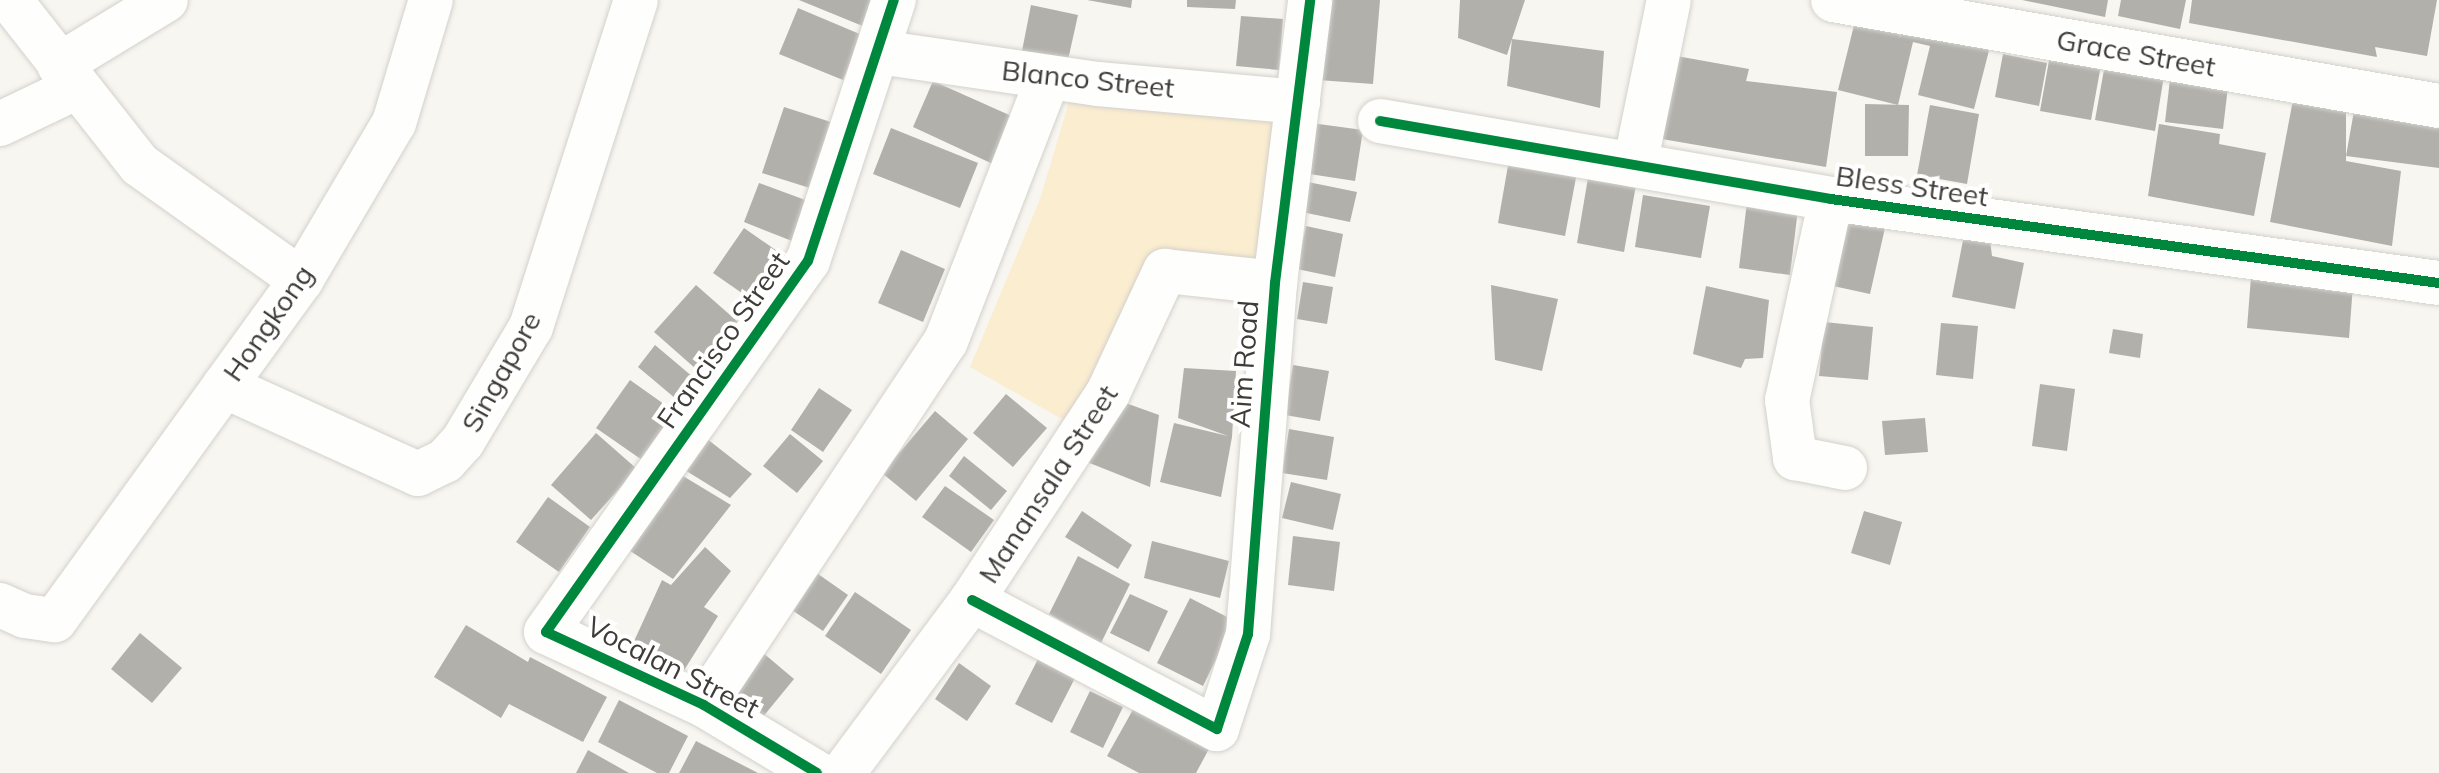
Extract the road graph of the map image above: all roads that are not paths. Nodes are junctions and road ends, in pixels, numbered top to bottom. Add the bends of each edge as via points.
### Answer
1 (10, 0) edge
2 (166, 0) edge
3 (431, 0) edge
4 (636, 0) edge
5 (894, 0) edge
6 (1310, 0) edge
7 (1669, 0) edge
8 (1833, 0) edge
9 (1898, 6) edge
10 (879, 52) junction
11 (67, 76) junction
12 (1048, 78) junction
13 (1298, 102) junction
14 (2439, 106) edge
15 (1380, 121) dead end
16 (0, 124) edge
17 (1635, 165) junction
18 (1831, 199) junction
19 (301, 280) junction
20 (1275, 283) junction
21 (2439, 283) edge
22 (224, 386) junction
23 (1845, 468) dead end
24 (972, 600) junction
25 (0, 605) edge
26 (546, 632) joint
27 (704, 705) junction
28 (817, 773) edge
29 (843, 773) edge

1 - 11 street
2 - 11 street
3 - 19 street, Hongkong via 394,123
4 - 22 street, Singapore via 531,327 463,441 445,461 418,474
5 - 10 street, Francisco Street
6 - 13 street, Aim Road
7 - 17 street
8 - 9 street, Grace Street
9 - 14 street, Grace Street
10 - 12 street, Blanco Street
10 - 26 street, Francisco Street via 808,261
11 - 16 street
11 - 19 street via 140,165
12 - 13 street, Blanco Street
12 - 27 street via 946,341
13 - 20 street, Aim Road
15 - 17 street, Bless Street
17 - 18 street, Bless Street
18 - 21 street, Bless Street
18 - 23 street via 1787,400 1795,458
19 - 22 street, Hongkong
20 - 24 street, Manansala Street via 1165,271 1121,373
20 - 24 street, Aim Road via 1248,634 1217,729
22 - 25 street, Hongkong via 55,620 25,616
24 - 29 street, Manansala Street
26 - 27 street, Vocalan Street
27 - 28 street, Vocalan Street

